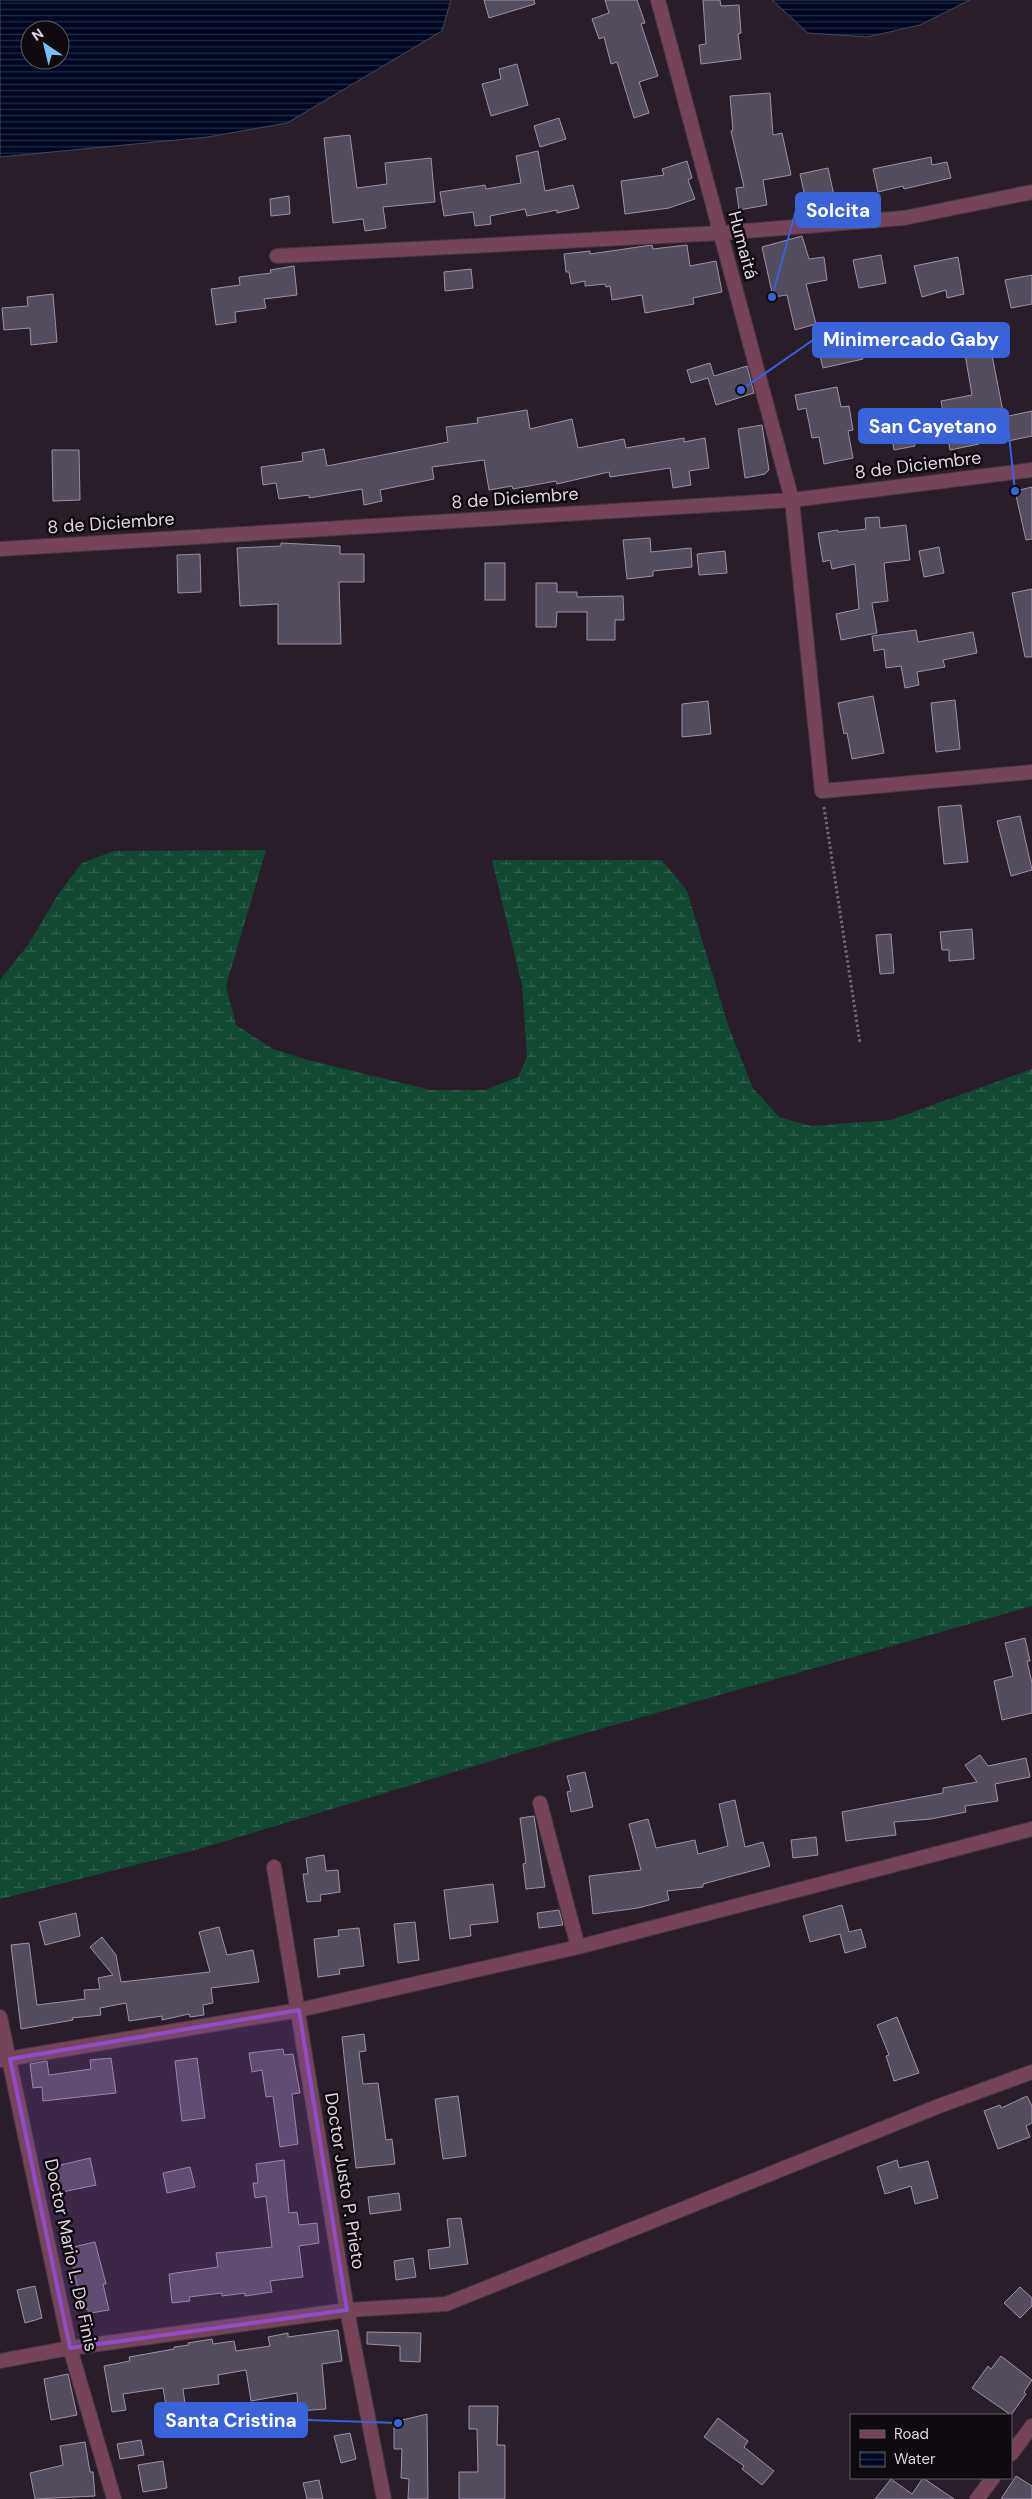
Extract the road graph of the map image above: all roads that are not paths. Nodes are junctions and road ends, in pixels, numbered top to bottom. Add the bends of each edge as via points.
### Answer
1 (658, 0) edge
2 (1032, 192) edge
3 (720, 233) junction
4 (277, 256) dead end
5 (1032, 470) edge
6 (792, 500) junction
7 (0, 548) edge
8 (1032, 772) edge
9 (540, 1803) dead end
10 (1032, 1829) edge
11 (274, 1868) dead end
12 (578, 1947) junction
13 (299, 2010) junction
14 (0, 2017) edge
15 (5, 2059) edge
16 (1032, 2072) edge
17 (347, 2310) junction
18 (70, 2348) junction
19 (0, 2361) edge
20 (1032, 2426) edge
21 (1012, 2453) edge
22 (992, 2479) edge
23 (114, 2499) edge
24 (384, 2499) edge
25 (977, 2499) edge

1 - 3 street, Humaitá
2 - 3 street via 904,218
3 - 4 street
3 - 6 street, Humaitá
5 - 6 street, 8 de Diciembre
6 - 7 street, 8 de Diciembre
6 - 8 street, Humaitá via 822,791
9 - 12 street
10 - 12 street
11 - 13 street, Doctor Justo P. Prieto
12 - 13 street
13 - 15 street
13 - 17 street, Doctor Justo P. Prieto
14 - 15 street, Doctor Mario L. De Finis
15 - 18 street, Doctor Mario L. De Finis
16 - 17 street via 939,2106 446,2304
17 - 18 street
17 - 24 street, Doctor Justo P. Prieto
18 - 19 street
18 - 23 street, Doctor Mario L. De Finis
20 - 21 street
22 - 25 street

